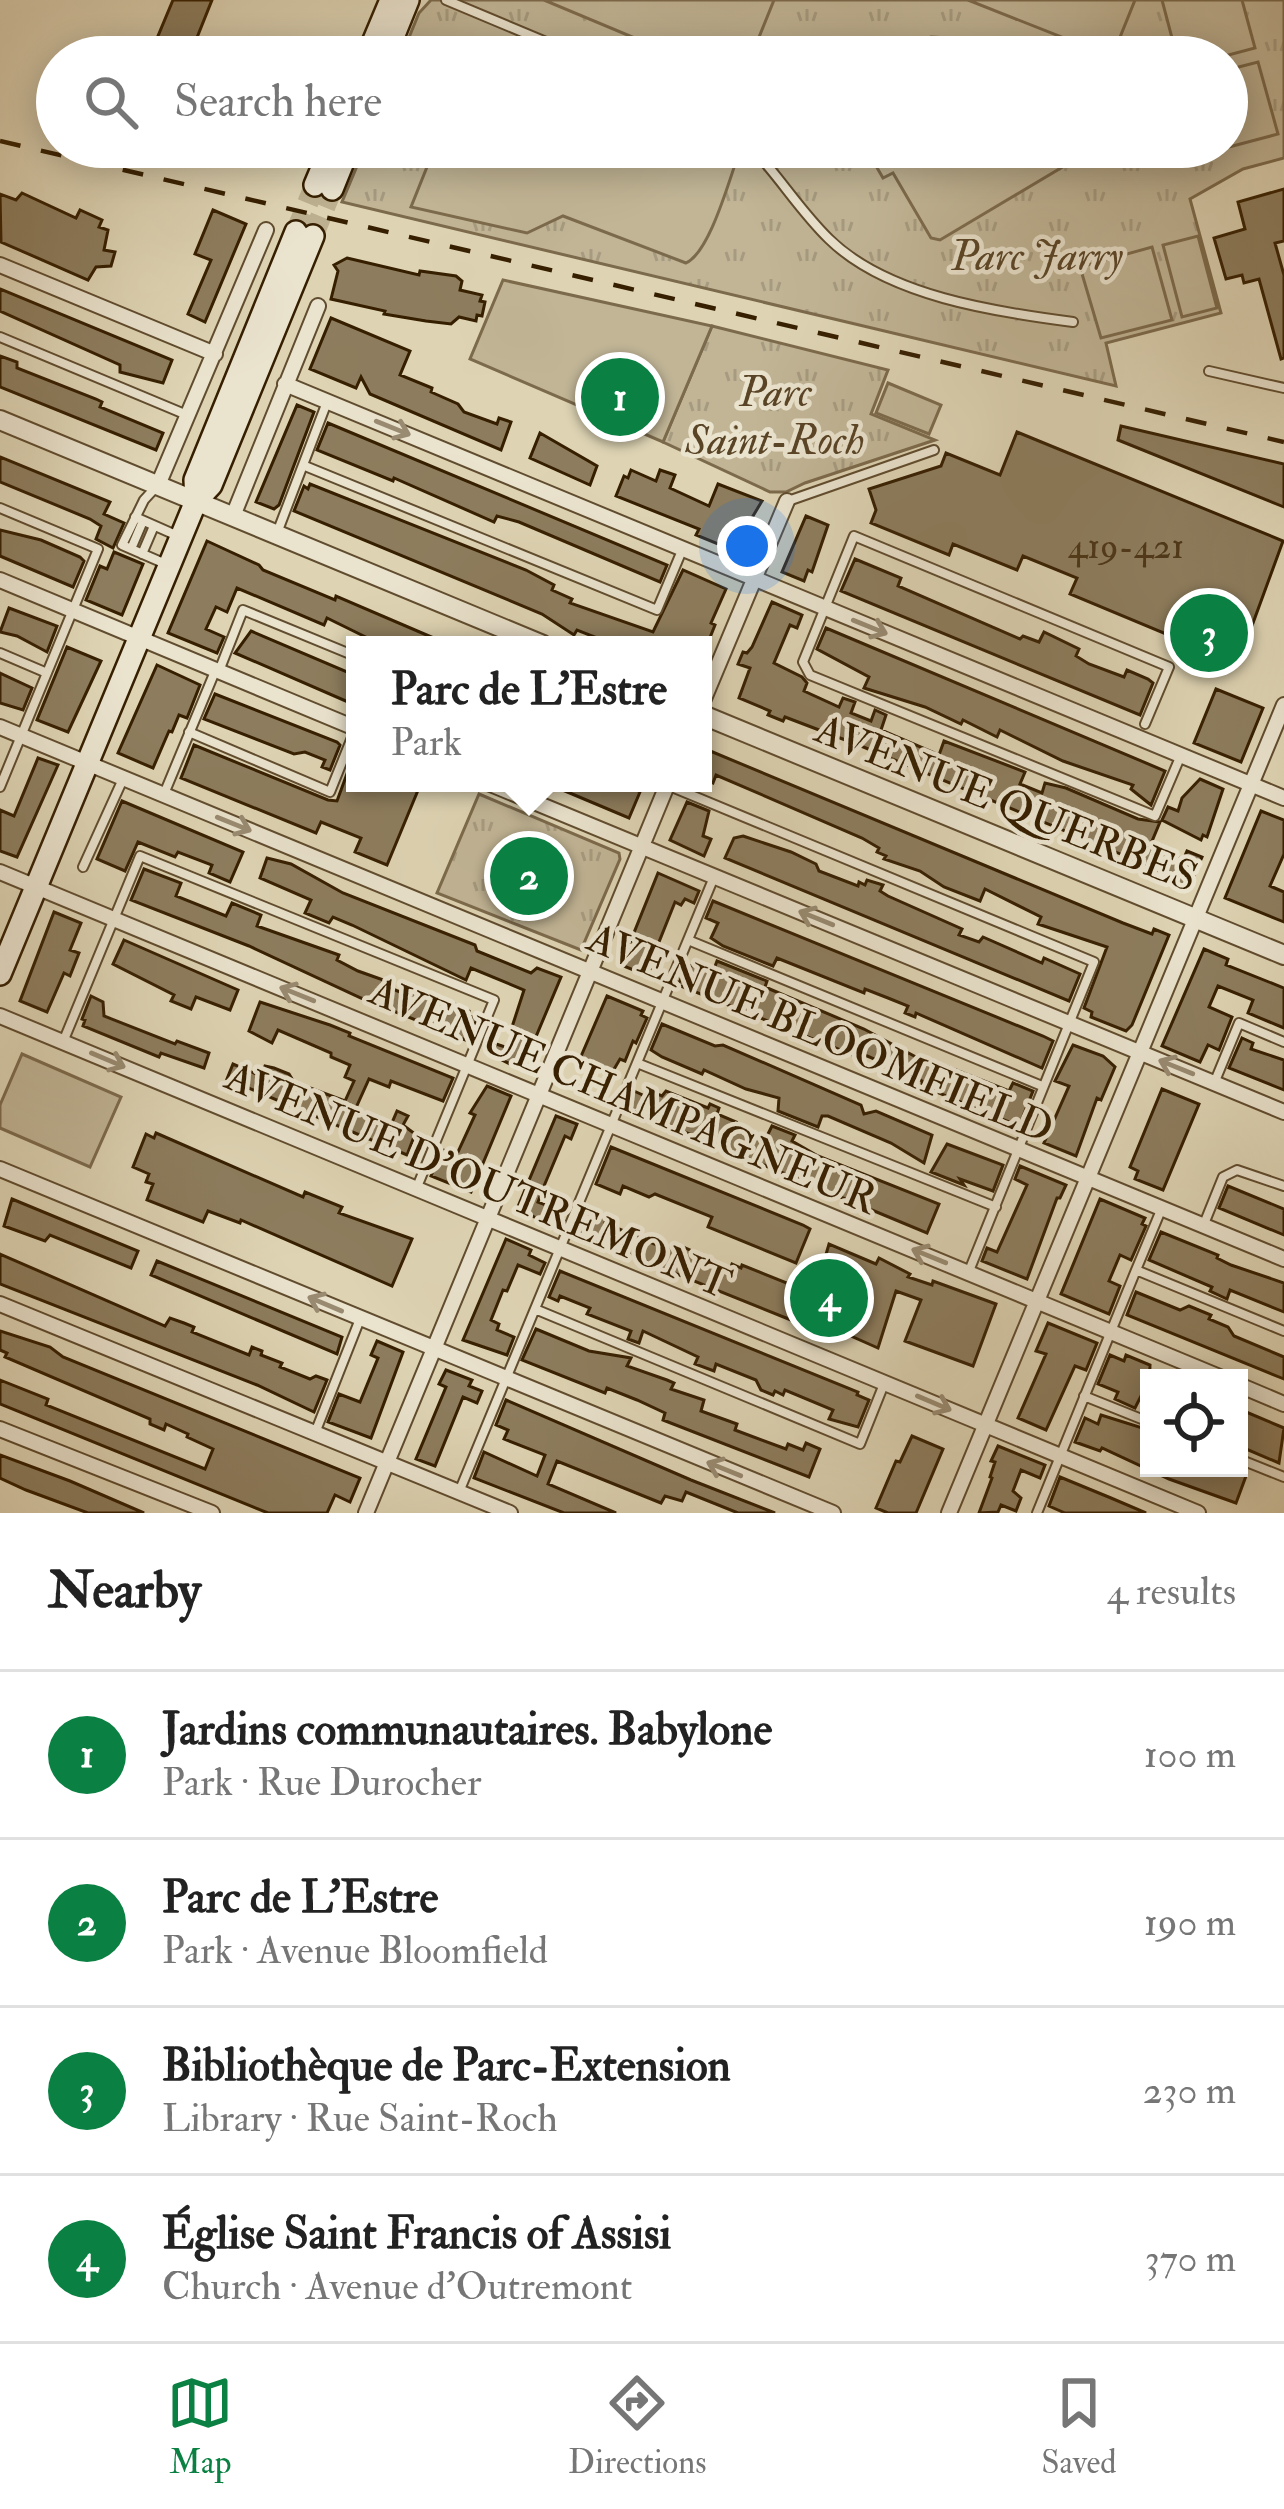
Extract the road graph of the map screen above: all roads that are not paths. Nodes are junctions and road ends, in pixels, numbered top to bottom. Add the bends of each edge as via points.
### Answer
1 (391, 0) edge
2 (408, 0) edge
3 (446, 0) edge
4 (376, 36) edge
5 (393, 36) edge
6 (532, 36) edge
7 (327, 168) edge
8 (336, 168) edge
9 (769, 168) edge
10 (266, 230) dead end
11 (305, 234) tunnel mouth
12 (0, 265) edge
13 (318, 306) dead end
14 (1073, 322) dead end
15 (0, 337) edge
16 (215, 354) junction
17 (1209, 371) dead end
18 (285, 384) junction
19 (1284, 388) edge
20 (328, 401) junction
21 (190, 416) junction
22 (0, 420) edge
23 (934, 450) dead end
24 (305, 466) junction
25 (158, 485) junction
26 (196, 501) junction
27 (787, 501) joint
28 (0, 508) edge
29 (233, 516) junction
30 (139, 519) junction
31 (154, 526) junction
32 (277, 534) junction
33 (181, 537) junction
34 (683, 548) junction
35 (131, 549) junction
36 (142, 554) junction
37 (169, 566) junction
38 (754, 578) junction
39 (0, 580) edge
40 (824, 608) junction
41 (72, 610) junction
42 (521, 636) edge
43 (139, 638) junction
44 (346, 652) edge
45 (0, 653) edge
46 (218, 670) junction
47 (47, 673) junction
48 (712, 678) edge
49 (1284, 705) edge
50 (712, 719) edge
51 (1145, 724) dead end
52 (346, 725) edge
53 (0, 727) edge
54 (189, 733) junction
55 (21, 736) junction
56 (346, 752) edge
57 (1180, 755) junction
58 (86, 764) junction
59 (123, 779) junction
60 (1252, 785) junction
61 (0, 787) edge
62 (510, 792) edge
63 (663, 792) edge
64 (685, 792) edge
65 (163, 795) junction
66 (1284, 798) edge
67 (642, 846) junction
68 (83, 866) dead end
69 (0, 872) edge
70 (715, 876) junction
71 (36, 887) junction
72 (114, 919) junction
73 (1196, 919) junction
74 (688, 940) junction
75 (1284, 955) edge
76 (590, 972) junction
77 (0, 974) edge
78 (662, 1002) junction
79 (0, 1016) edge
80 (1069, 1022) junction
81 (64, 1042) junction
82 (1284, 1042) edge
83 (1141, 1053) junction
84 (637, 1063) junction
85 (468, 1065) junction
86 (1214, 1083) junction
87 (1042, 1086) junction
88 (539, 1095) junction
89 (1284, 1112) edge
90 (611, 1125) junction
91 (1017, 1149) junction
92 (2, 1176) edge
93 (1088, 1179) junction
94 (1284, 1186) edge
95 (417, 1189) junction
96 (996, 1207) junction
97 (1161, 1208) junction
98 (488, 1218) junction
99 (1204, 1226) junction
100 (560, 1248) junction
101 (1284, 1259) edge
102 (1136, 1270) junction
103 (969, 1273) junction
104 (1037, 1301) junction
105 (0, 1304) edge
106 (535, 1309) junction
107 (360, 1319) junction
108 (1284, 1331) edge
109 (1111, 1332) junction
110 (433, 1350) junction
111 (1200, 1369) edge
112 (506, 1379) junction
113 (884, 1383) junction
114 (1248, 1389) edge
115 (1084, 1396) junction
116 (1284, 1404) edge
117 (1140, 1418) edge
118 (986, 1425) junction
119 (0, 1430) edge
120 (315, 1433) junction
121 (1060, 1456) junction
122 (387, 1462) junction
123 (1248, 1463) edge
124 (1284, 1478) edge
125 (459, 1492) junction
126 (212, 1513) edge
127 (366, 1513) edge
128 (510, 1513) edge
129 (832, 1513) edge
130 (949, 1513) edge
131 (1037, 1513) edge
132 (1198, 1513) edge

1 - 4 main road
2 - 5 main road
3 - 6 lane
7 - 8 main road via 324,187
9 - 14 lane via 830,240 872,271 927,292
10 - 16 street
11 - 26 main road via 212,485
12 - 16 street
13 - 18 street
15 - 21 lane
16 - 21 street
17 - 19 lane
18 - 20 street
18 - 29 street
20 - 24 lane
20 -> 34 street
21 - 25 street
22 - 25 street
23 - 27 lane
24 - 32 lane
24 - 34 lane via 657,610
25 - 26 street
25 - 30 lane
26 - 29 street
26 - 33 main road
27 - 38 street
28 - 41 lane via 98,549
29 - 32 street
30 - 31 lane
30 - 35 lane
30 - 35 lane via 122,536
31 - 33 lane
31 - 36 lane
32 - 42 street
33 - 37 main road
34 - 38 street
35 - 36 lane
36 - 37 lane
37 - 43 main road
38 - 40 street
38 - 48 street
39 - 41 street
40 - 51 lane via 854,536 1169,667
40 -> 57 street
40 - 57 lane via 803,662 810,675 1155,817
41 - 43 street
41 - 47 lane
43 - 46 street
43 - 58 main road
44 - 46 lane via 243,610
45 - 47 lane
46 - 52 street
46 - 54 lane
47 - 55 lane
49 - 60 street
50 - 73 street, AVENUE QUERBES
53 - 55 street, AVENUE BLOOMFIELD
54 - 56 lane via 330,792
54 - 65 lane
55 - 58 street, AVENUE BLOOMFIELD
55 - 61 lane
57 - 60 street
58 - 59 street, AVENUE BLOOMFIELD
58 - 71 main road
59 - 65 street, AVENUE BLOOMFIELD
59 - 68 lane
60 - 66 street
60 - 73 street
62 - 67 street
63 - 67 street
64 - 80 lane via 1094,962
65 -> 76 street, AVENUE BLOOMFIELD
67 - 70 street
67 - 76 street
69 - 71 street, AVENUE CHAMPAGNEUR
70 - 74 lane
80 -> 70 street
71 - 72 street, AVENUE CHAMPAGNEUR
71 - 77 main road
72 - 81 lane
85 -> 72 street, AVENUE CHAMPAGNEUR
72 - 85 lane via 140,856 494,1000
73 - 75 street, AVENUE QUERBES
73 - 83 street
74 - 78 lane
74 - 87 lane
76 - 78 street, AVENUE BLOOMFIELD
76 - 88 street
78 - 84 lane
78 - 91 street, AVENUE BLOOMFIELD
79 - 81 street, AVENUE D'OUTREMONT
80 - 83 street
80 - 87 lane
81 -> 95 street, AVENUE D'OUTREMONT
82 - 86 lane via 1239,1023
86 -> 83 street
83 - 93 street
84 - 90 lane
84 - 96 lane
85 - 88 street, AVENUE CHAMPAGNEUR
85 - 95 lane
86 - 89 street
87 - 91 lane
88 - 90 street, AVENUE CHAMPAGNEUR
88 - 98 street
90 - 100 lane
103 -> 90 street, AVENUE CHAMPAGNEUR
91 - 93 street, AVENUE BLOOMFIELD
91 - 96 lane
107 -> 92 street
93 - 97 street, AVENUE BLOOMFIELD
93 - 104 street
94 - 99 lane via 1237,1170 1223,1177
95 - 98 street, AVENUE D'OUTREMONT
96 - 103 lane
97 - 99 street, AVENUE BLOOMFIELD
97 - 102 lane
98 - 100 street, AVENUE D'OUTREMONT
98 - 110 street
99 - 101 street, AVENUE BLOOMFIELD
100 - 106 lane
100 - 113 street, AVENUE D'OUTREMONT
102 - 108 lane
102 - 109 lane
103 - 104 street, AVENUE CHAMPAGNEUR
104 - 109 street, AVENUE CHAMPAGNEUR
104 - 118 street
105 - 120 street
106 - 112 lane
106 - 113 lane via 860,1444
107 - 110 street
107 - 120 lane
109 - 111 street, AVENUE CHAMPAGNEUR
109 - 115 lane
110 - 112 street
110 - 122 street
112 - 125 lane
129 -> 112 street
113 -> 118 street, AVENUE D'OUTREMONT
114 - 116 street
115 - 117 lane
115 - 121 lane
118 - 121 street, AVENUE D'OUTREMONT
118 - 130 street
119 - 126 street
120 - 122 street
121 - 131 lane
121 - 132 street, AVENUE D'OUTREMONT
122 - 125 street
122 - 127 street
123 - 124 lane
125 - 128 street

